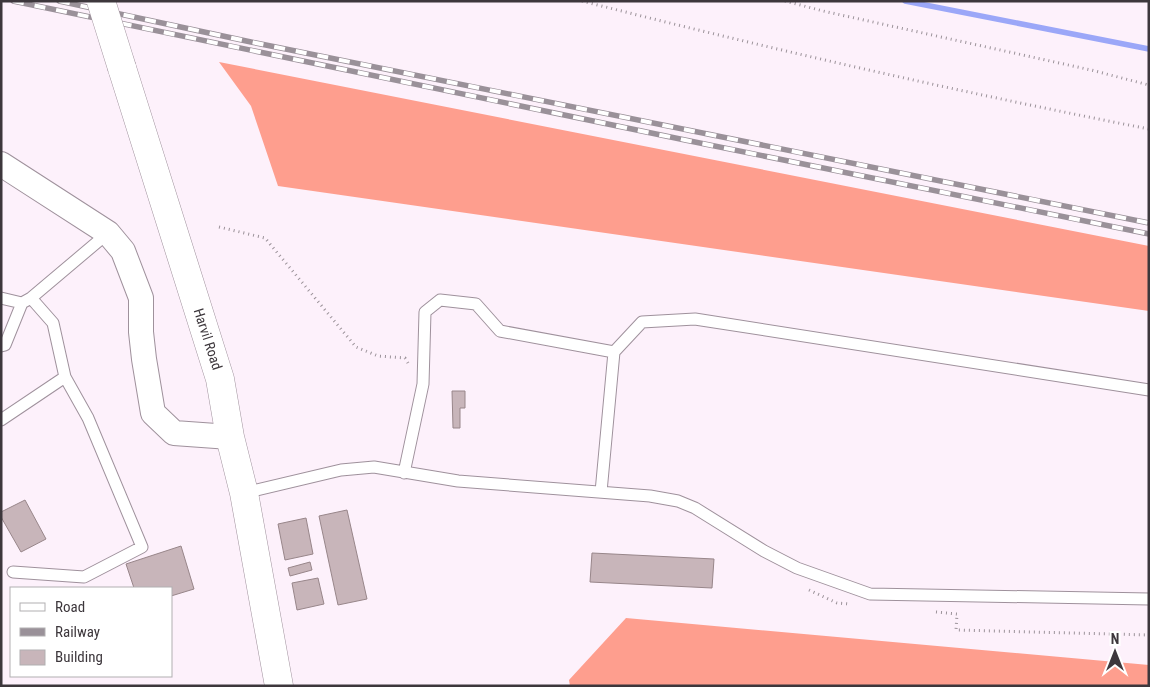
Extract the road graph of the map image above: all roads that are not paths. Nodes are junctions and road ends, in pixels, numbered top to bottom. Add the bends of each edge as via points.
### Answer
1 (101, 1) edge
2 (1, 164) edge
3 (108, 233) junction
4 (1, 298) edge
5 (26, 300) junction
6 (1, 346) edge
7 (614, 352) junction
8 (65, 378) junction
9 (1149, 390) edge
10 (1, 420) edge
11 (230, 437) junction
12 (404, 473) junction
13 (601, 492) junction
14 (244, 493) junction
15 (13, 572) dead end
16 (1149, 599) edge
17 (279, 686) edge

1 - 11 street, Harvil Road, bridge via 220,379
2 - 3 street
3 - 5 lane
3 - 11 street via 123,251 142,298 144,359 153,413 174,433
4 - 5 lane
5 - 6 lane via 6,344
5 - 8 lane via 53,323
7 - 9 lane via 642,322 695,319
7 - 12 lane via 500,331 476,304 440,300 425,312 422,384
7 - 13 lane
8 - 10 lane
8 - 15 lane via 88,418 142,547 84,577
11 - 14 street, Harvil Road
12 - 13 lane via 458,481
12 - 14 lane via 374,467 342,470
13 - 16 lane via 678,501 797,568 870,594
14 - 17 street, Harvil Road

